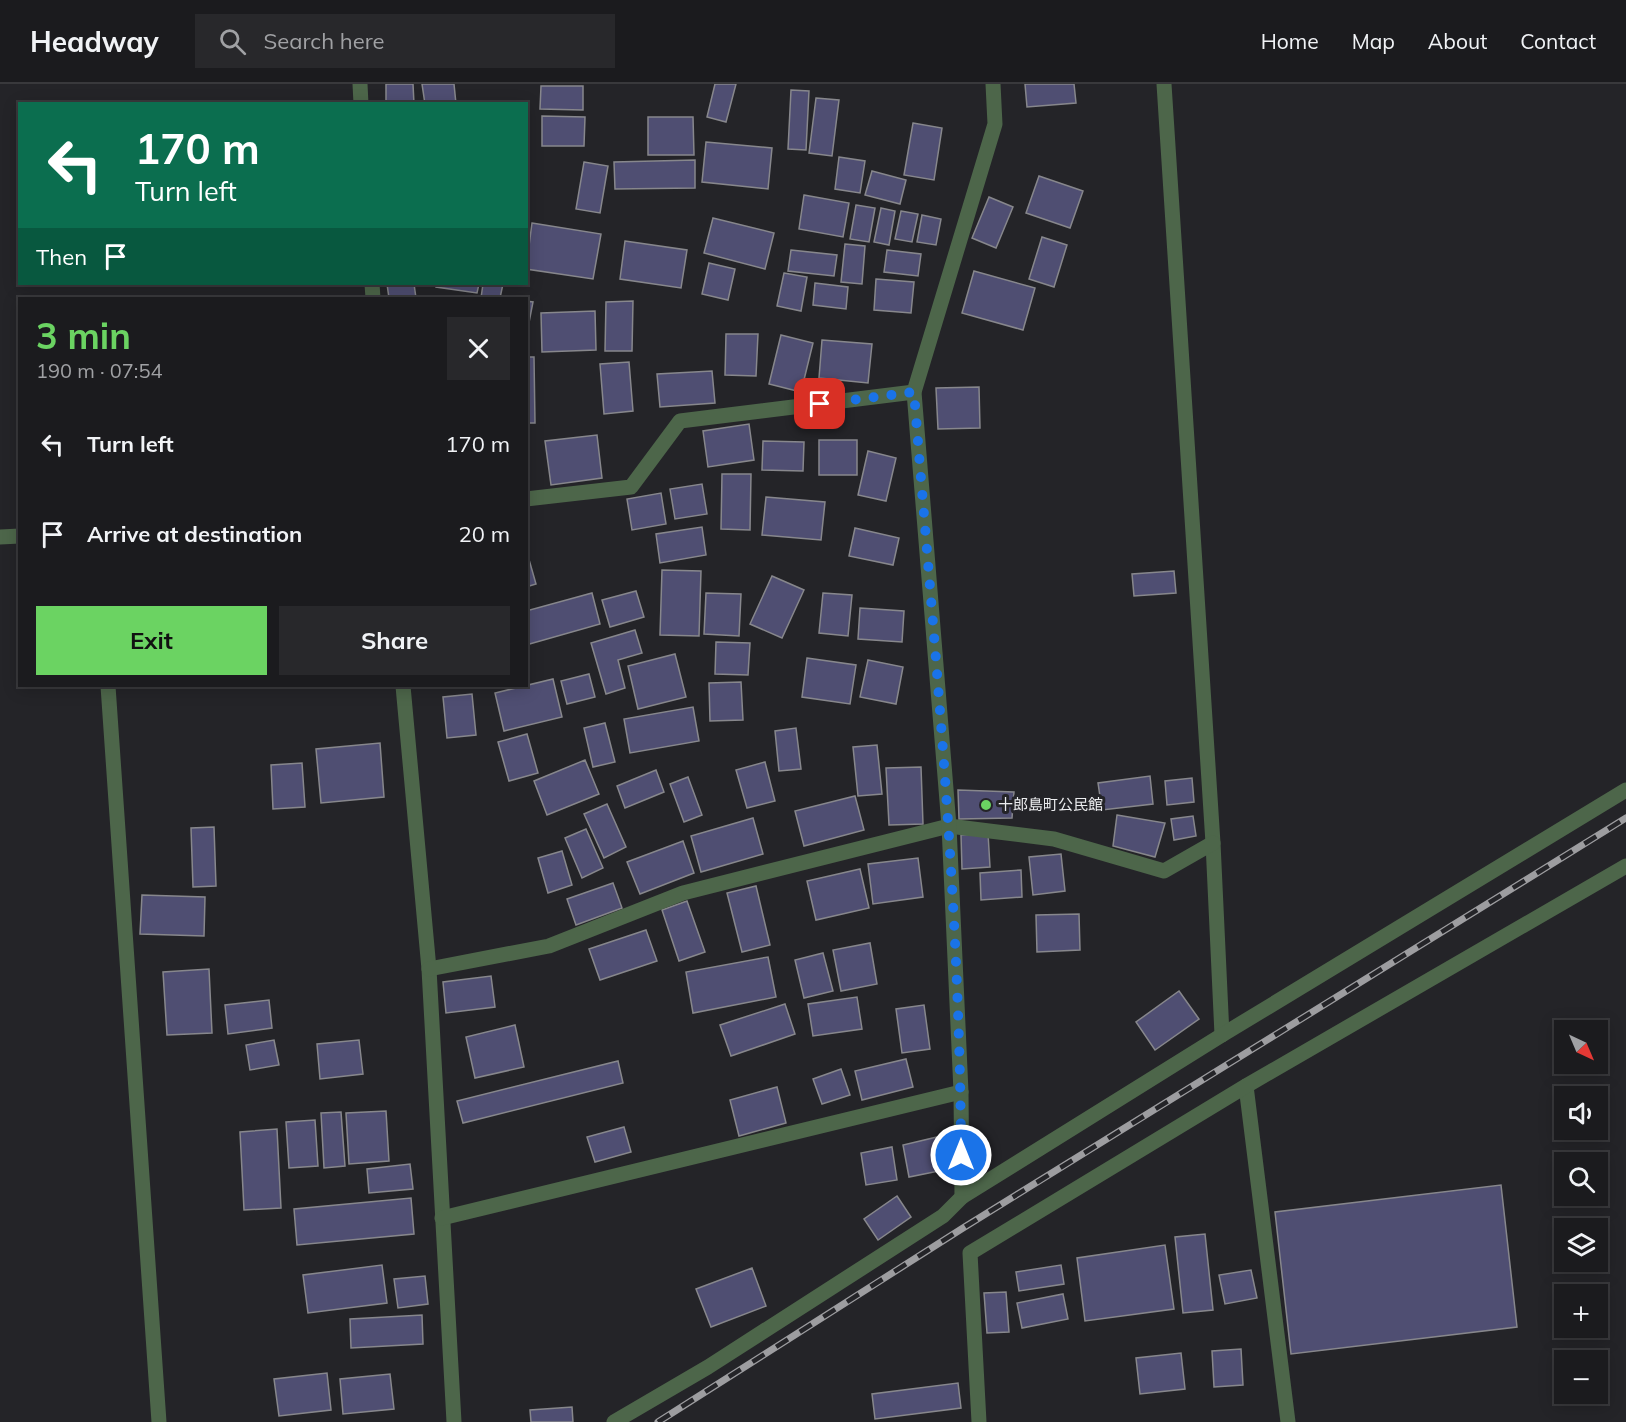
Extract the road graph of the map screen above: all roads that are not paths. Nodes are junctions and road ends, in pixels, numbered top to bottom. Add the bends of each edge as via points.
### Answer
1 (360, 84) edge
2 (993, 84) edge
3 (1164, 84) edge
4 (361, 102) edge
5 (914, 392) junction
6 (528, 499) edge
7 (18, 536) edge
8 (0, 537) edge
9 (108, 687) edge
10 (403, 687) edge
11 (1626, 790) edge
12 (949, 826) junction
13 (1213, 843) junction
14 (1626, 866) edge
15 (429, 969) junction
16 (1222, 1035) junction
17 (1246, 1086) junction
18 (961, 1092) junction
19 (962, 1197) junction
20 (442, 1218) junction
21 (159, 1422) edge
22 (454, 1422) edge
23 (614, 1422) edge
24 (979, 1422) edge
25 (1288, 1422) edge

1 - 4 street
2 - 5 street via 995,124
3 - 13 street
5 - 6 street via 680,421 631,487
5 - 12 street
7 - 8 street
9 - 21 street
10 - 15 street
11 - 16 street
12 - 13 street via 1054,839 1164,871
12 - 15 street via 683,893 549,946
12 - 18 street
13 - 16 street
14 - 17 street
15 - 20 street
16 - 19 street
17 - 24 street via 970,1252
17 - 25 street
18 - 19 street
18 - 20 street
19 - 23 street via 943,1216 708,1367
20 - 22 street

